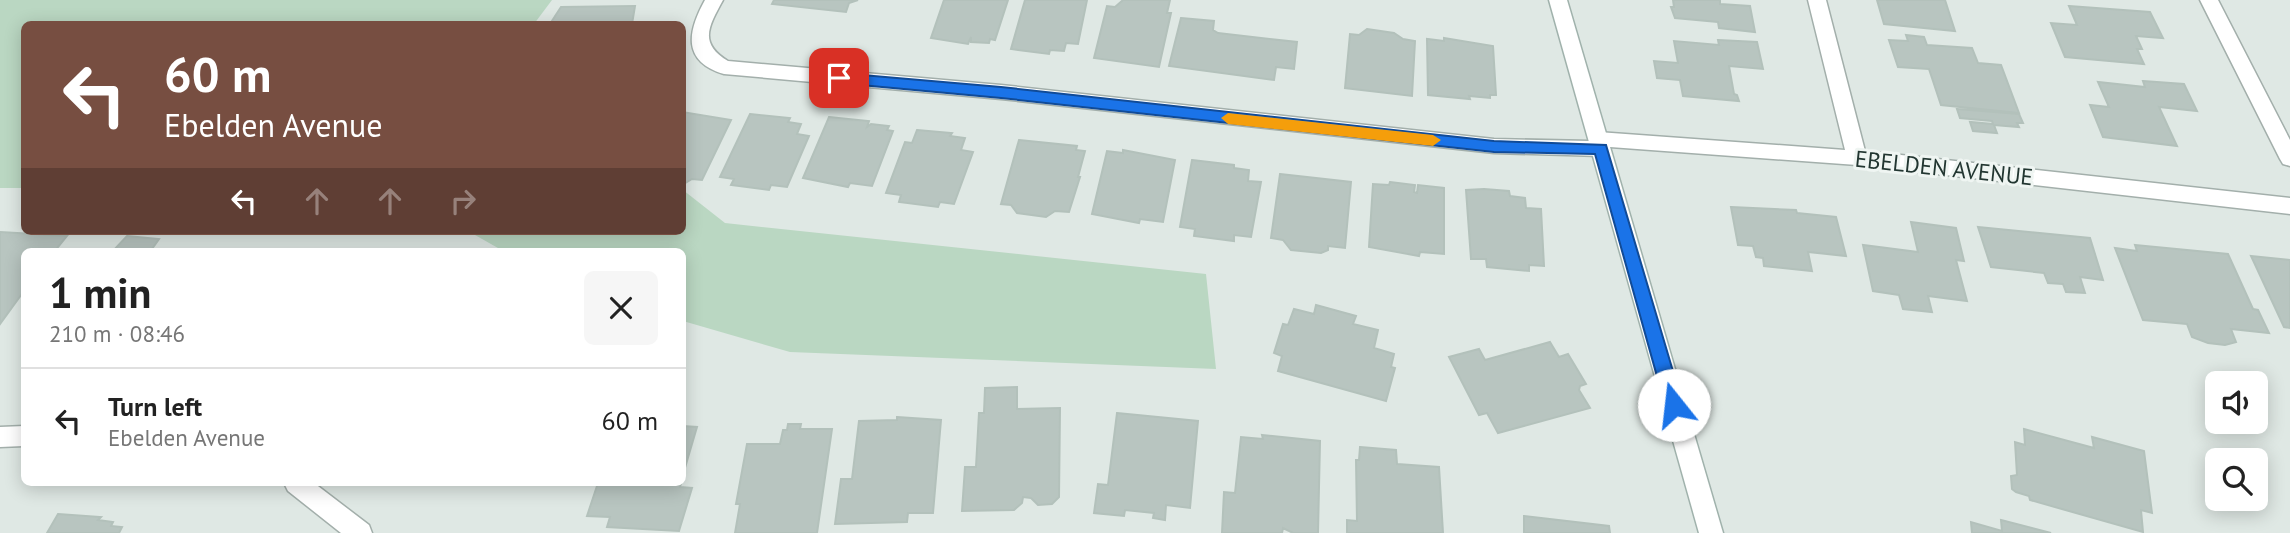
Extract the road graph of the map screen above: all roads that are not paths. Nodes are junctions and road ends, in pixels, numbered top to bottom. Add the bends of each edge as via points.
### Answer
1 (714, 0) edge
2 (1558, 0) edge
3 (1817, 0) edge
4 (2209, 0) edge
5 (1599, 144) junction
6 (1857, 158) junction
7 (2290, 159) edge
8 (2290, 206) edge
9 (21, 436) edge
10 (0, 437) edge
11 (300, 486) edge
12 (360, 533) edge
13 (1710, 533) edge

1 - 5 street, EBELDEN AVENUE via 700,32 699,48 706,58 724,67 1494,146
2 - 5 street
3 - 6 street
4 - 7 street
5 - 6 street, EBELDEN AVENUE
5 - 13 street
6 - 8 street, EBELDEN AVENUE
9 - 10 street
11 - 12 street

